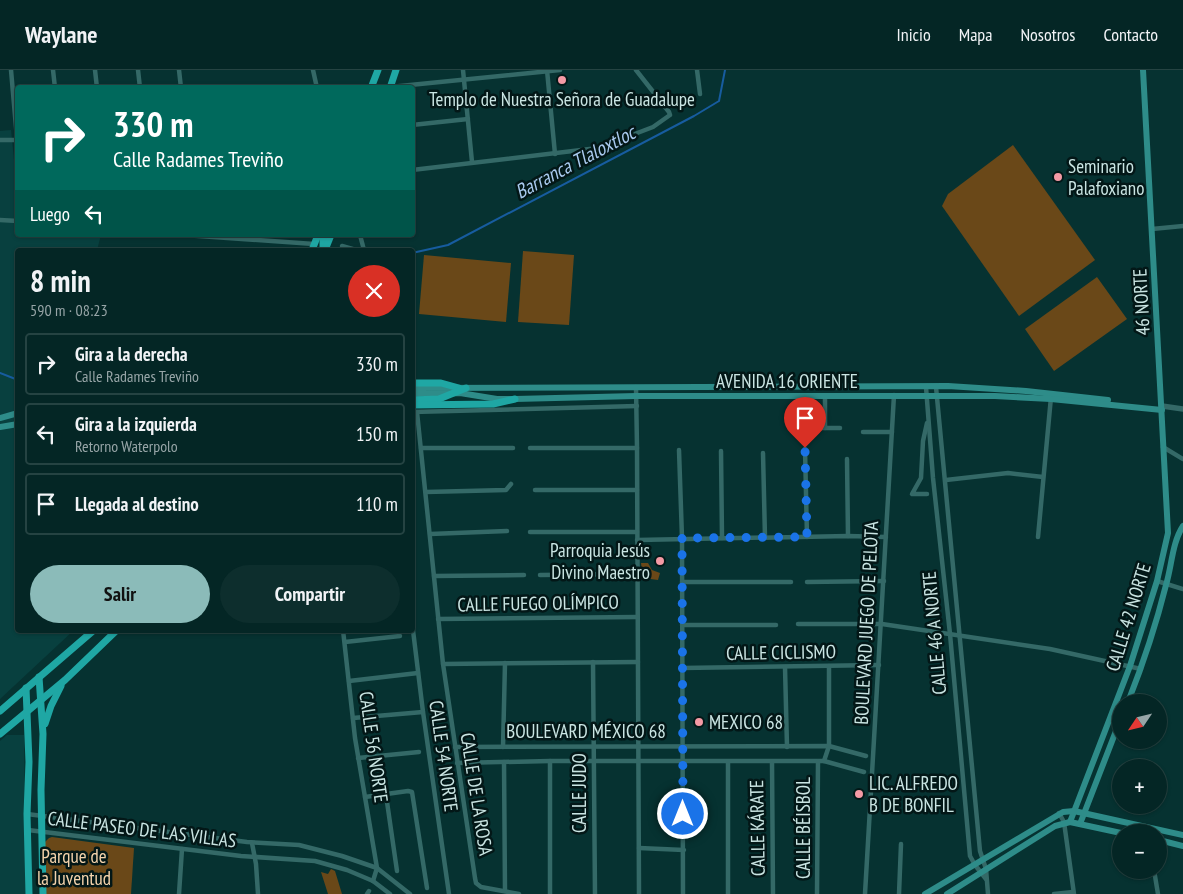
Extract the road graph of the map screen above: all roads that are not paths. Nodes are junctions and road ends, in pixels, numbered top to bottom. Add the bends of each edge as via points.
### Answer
1 (11, 70) edge
2 (53, 70) edge
3 (95, 70) edge
4 (138, 70) edge
5 (179, 70) edge
6 (313, 70) edge
7 (378, 70) edge
8 (396, 70) edge
9 (462, 70) edge
10 (560, 70) edge
11 (636, 70) edge
12 (697, 70) edge
13 (1143, 70) edge
14 (547, 71) edge
15 (464, 80) junction
16 (55, 85) edge
17 (97, 85) edge
18 (140, 85) edge
19 (181, 85) edge
20 (316, 85) edge
21 (372, 85) edge
22 (391, 85) edge
23 (415, 85) edge
24 (700, 94) dead end
25 (15, 117) edge
26 (468, 119) junction
27 (415, 125) edge
28 (0, 140) edge
29 (15, 140) edge
30 (555, 154) junction
31 (472, 162) junction
32 (415, 170) edge
33 (0, 220) edge
34 (15, 221) edge
35 (1183, 226) edge
36 (1152, 229) junction
37 (216, 237) edge
38 (342, 246) dead end
39 (313, 247) edge
40 (349, 248) edge
41 (415, 383) edge
42 (636, 387) junction
43 (926, 387) junction
44 (936, 387) junction
45 (415, 388) edge
46 (459, 390) junction
47 (415, 394) edge
48 (894, 395) junction
49 (926, 395) junction
50 (938, 395) junction
51 (636, 396) junction
52 (825, 396) junction
53 (1051, 396) junction
54 (514, 399) junction
55 (415, 400) edge
56 (415, 405) edge
57 (637, 406) junction
58 (1162, 408) junction
59 (1183, 410) edge
60 (415, 412) edge
61 (15, 414) edge
62 (0, 418) edge
63 (928, 420) junction
64 (15, 424) edge
65 (0, 427) edge
66 (807, 428) dead end
67 (825, 428) junction
68 (840, 428) dead end
69 (863, 432) dead end
70 (892, 432) junction
71 (1164, 447) junction
72 (421, 448) junction
73 (513, 448) dead end
74 (530, 448) dead end
75 (638, 448) junction
76 (805, 448) dead end
77 (679, 450) dead end
78 (721, 451) dead end
79 (763, 453) dead end
80 (847, 459) dead end
81 (1183, 459) edge
82 (1044, 477) junction
83 (921, 478) junction
84 (933, 478) junction
85 (946, 480) junction
86 (511, 484) dead end
87 (535, 490) dead end
88 (637, 490) junction
89 (426, 492) junction
90 (927, 494) dead end
91 (1183, 526) edge
92 (507, 531) dead end
93 (530, 532) dead end
94 (637, 532) junction
95 (1168, 533) junction
96 (430, 534) junction
97 (1177, 535) junction
98 (848, 536) junction
99 (807, 537) junction
100 (886, 537) junction
101 (1038, 537) dead end
102 (682, 538) junction
103 (722, 538) junction
104 (765, 538) junction
105 (638, 540) junction
106 (637, 574) junction
107 (540, 575) dead end
108 (434, 576) junction
109 (524, 576) dead end
110 (884, 581) junction
111 (1157, 581) junction
112 (682, 582) junction
113 (791, 582) dead end
114 (807, 582) dead end
115 (1167, 584) junction
116 (1183, 589) edge
117 (637, 617) junction
118 (438, 619) junction
119 (682, 624) junction
120 (798, 624) dead end
121 (882, 624) junction
122 (776, 625) dead end
123 (90, 633) edge
124 (114, 633) edge
125 (344, 633) edge
126 (413, 633) edge
127 (950, 634) junction
128 (400, 636) dead end
129 (960, 636) junction
130 (345, 642) junction
131 (593, 662) junction
132 (638, 662) junction
133 (505, 663) junction
134 (443, 664) junction
135 (879, 665) junction
136 (829, 666) junction
137 (1130, 666) junction
138 (785, 667) junction
139 (682, 668) junction
140 (1141, 669) junction
141 (418, 673) junction
142 (38, 678) junction
143 (65, 680) junction
144 (349, 681) junction
145 (26, 688) junction
146 (1131, 694) edge
147 (41, 699) junction
148 (956, 701) junction
149 (966, 701) junction
150 (28, 709) junction
151 (0, 711) edge
152 (423, 712) junction
153 (353, 718) junction
154 (0, 734) edge
155 (43, 734) junction
156 (1112, 741) edge
157 (684, 745) junction
158 (594, 746) junction
159 (639, 746) junction
160 (829, 746) junction
161 (455, 747) junction
162 (503, 747) junction
163 (788, 747) junction
164 (419, 752) dead end
165 (866, 756) dead end
166 (358, 758) junction
167 (550, 761) junction
168 (639, 761) junction
169 (824, 761) junction
170 (504, 762) junction
171 (594, 762) junction
172 (683, 762) junction
173 (728, 762) junction
174 (772, 762) junction
175 (818, 762) junction
176 (457, 763) junction
177 (864, 772) dead end
178 (974, 785) junction
179 (964, 786) junction
180 (386, 794) junction
181 (365, 797) junction
182 (1074, 812) junction
183 (1059, 813) junction
184 (27, 814) junction
185 (1083, 814) junction
186 (42, 816) junction
187 (1067, 822) junction
188 (1080, 824) junction
189 (28, 830) junction
190 (1112, 831) edge
191 (42, 832) junction
192 (1183, 835) edge
193 (249, 842) junction
194 (1167, 842) edge
195 (901, 844) dead end
196 (1183, 846) edge
197 (639, 848) junction
198 (182, 849) junction
199 (684, 850) junction
200 (253, 857) junction
201 (982, 860) junction
202 (975, 865) junction
203 (377, 868) junction
204 (397, 871) dead end
205 (984, 871) junction
206 (1156, 879) edge
207 (373, 881) junction
208 (427, 888) dead end
209 (504, 891) junction
210 (1074, 893) edge
211 (29, 894) edge
212 (43, 894) edge
213 (179, 894) edge
214 (258, 894) edge
215 (390, 894) edge
216 (410, 894) edge
217 (449, 894) edge
218 (519, 894) edge
219 (550, 894) edge
220 (594, 894) edge
221 (639, 894) edge
222 (683, 894) edge
223 (728, 894) edge
224 (773, 894) edge
225 (817, 894) edge
226 (865, 894) edge
227 (899, 894) edge
228 (925, 894) edge
229 (947, 894) edge
230 (988, 894) edge
231 (1054, 894) edge
232 (1158, 894) edge

1 - 25 street
2 - 16 street
3 - 17 street
4 - 18 street
5 - 19 street
6 - 20 street
7 - 21 main road
8 - 22 main road
9 - 15 street
10 - 14 street
11 - 30 street via 670,115 653,127 598,148
12 - 24 street
13 - 36 main road, 46 NORTE
14 - 15 street
14 - 30 street
15 - 23 street
15 - 26 street
26 - 27 street
26 - 31 street
28 - 29 street
30 - 31 street
31 - 32 street
33 - 34 street
35 - 36 street
36 - 58 main road, 46 NORTE
37 - 39 street
38 - 40 street
41 - 46 main road via 441,382
42 - 43 main road, AVENIDA 16 ORIENTE
42 - 46 main road, AVENIDA 16 ORIENTE
42 - 51 street
43 - 44 main road, AVENIDA 16 ORIENTE
43 - 49 street, CALLE 46 A NORTE
44 - 50 street, CALLE 46 A NORTE
44 - 53 main road, AVENIDA 16 ORIENTE via 1018,390
45 - 46 main road, AVENIDA 16 ORIENTE
46 - 47 main road, AVENIDA 16 ORIENTE
46 - 54 main road, AVENIDA 16 ORIENTE via 498,399
46 - 55 main road via 439,399
48 - 49 main road, AVENIDA 16 ORIENTE
48 - 52 main road, AVENIDA 16 ORIENTE
48 - 70 street, BOULEVARD JUEGO DE PELOTA
49 - 50 main road, AVENIDA 16 ORIENTE
49 - 63 street, CALLE 46 A NORTE
50 - 53 main road, AVENIDA 16 ORIENTE
50 - 85 street, CALLE 46 A NORTE
51 - 52 main road, AVENIDA 16 ORIENTE
51 - 54 main road, AVENIDA 16 ORIENTE
51 - 57 street
52 - 67 street
53 - 58 main road, AVENIDA 16 ORIENTE
53 - 82 street
54 - 56 main road via 493,404
57 - 60 street
57 - 75 street
58 - 59 street
58 - 71 main road, 46 NORTE
60 - 72 street, CALLE DE LA ROSA
61 - 62 main road
63 - 83 street via 924,430
63 - 84 street, CALLE 46 A NORTE
64 - 65 main road
66 - 67 street
67 - 68 street
69 - 70 street
70 - 100 street, BOULEVARD JUEGO DE PELOTA
71 - 81 street
71 - 95 main road, 46 NORTE
72 - 73 street
72 - 89 street, CALLE DE LA ROSA
74 - 75 street
75 - 88 street
76 - 99 street
77 - 102 street
78 - 103 street
79 - 104 street
80 - 98 street
82 - 85 street via 1008,473
82 - 101 street
83 - 84 street
83 - 90 street via 912,494
84 - 127 street, CALLE 46 A NORTE
85 - 129 street, CALLE 46 A NORTE
86 - 89 street via 506,490
87 - 88 street
88 - 94 street
89 - 96 street, CALLE DE LA ROSA
91 - 97 main road
92 - 96 street
93 - 94 street
94 - 105 street
95 - 97 main road
95 - 111 main road, CALLE 42 NORTE
96 - 108 street, CALLE DE LA ROSA
97 - 115 main road, CALLE 42 NORTE
98 - 99 street
98 - 100 street
99 - 104 street
100 - 110 street, BOULEVARD JUEGO DE PELOTA
102 - 103 street
102 - 105 street
102 - 112 street
103 - 104 street
105 - 106 street
106 - 107 street
106 - 117 street
108 - 109 street
108 - 118 street, CALLE DE LA ROSA
110 - 114 street
110 - 121 street, BOULEVARD JUEGO DE PELOTA
111 - 115 street
111 - 137 main road, CALLE 42 NORTE
112 - 113 street
112 - 119 street
115 - 116 street
115 - 140 main road, CALLE 42 NORTE
117 - 118 street, CALLE FUEGO OLÍMPICO
117 - 132 street
118 - 134 street, CALLE DE LA ROSA
119 - 122 street
119 - 139 street
120 - 121 street
121 - 127 street
121 - 135 street, BOULEVARD JUEGO DE PELOTA
123 - 142 main road
124 - 143 main road
125 - 130 street, CALLE 56 NORTE
126 - 141 street, CALLE 54 NORTE
127 - 129 street
127 - 148 street, CALLE 46 A NORTE
128 - 130 street
129 - 137 street via 1050,649
129 - 149 street, CALLE 46 A NORTE
130 - 144 street, CALLE 56 NORTE
131 - 132 street
131 - 133 street
131 - 158 street, CALLE JUDO
132 - 159 street
133 - 134 street
133 - 162 street
134 - 161 street, CALLE DE LA ROSA
135 - 136 street, CALLE CICLISMO
135 - 226 street, BOULEVARD JUEGO DE PELOTA
136 - 138 street, CALLE CICLISMO
136 - 160 street
137 - 140 street
137 - 182 main road, CALLE 42 NORTE
138 - 139 street, CALLE CICLISMO
138 - 163 street
139 - 157 street
140 - 146 main road, CALLE 42 NORTE
141 - 144 street
141 - 152 street, CALLE 54 NORTE
142 - 145 main road
142 - 147 main road
143 - 147 main road
143 - 155 main road via 51,706
144 - 153 street, CALLE 56 NORTE
145 - 150 main road
145 - 151 main road
147 - 150 main road
147 - 155 main road
148 - 149 street
148 - 179 street, CALLE 46 A NORTE
149 - 178 street, CALLE 46 A NORTE
150 - 154 main road
150 - 184 main road
152 - 153 street
152 - 217 street, CALLE 54 NORTE
153 - 166 street, CALLE 56 NORTE
155 - 186 main road
156 - 185 main road
157 - 159 street, BOULEVARD MÉXICO 68
157 - 163 street, BOULEVARD MÉXICO 68
157 - 172 street
158 - 159 street, BOULEVARD MÉXICO 68
158 - 162 street, BOULEVARD MÉXICO 68
158 - 171 street, CALLE JUDO
159 - 168 street
160 - 163 street, BOULEVARD MÉXICO 68
160 - 165 street, BOULEVARD MÉXICO 68
160 - 169 street
161 - 162 street, BOULEVARD MÉXICO 68
161 - 176 street, CALLE DE LA ROSA
164 - 166 street
166 - 181 street, CALLE 56 NORTE
167 - 170 street, BOULEVARD MÉXICO 68
167 - 171 street, BOULEVARD MÉXICO 68
167 - 219 street
168 - 171 street, BOULEVARD MÉXICO 68
168 - 172 street, BOULEVARD MÉXICO 68
168 - 197 street
169 - 175 street, BOULEVARD MÉXICO 68
169 - 177 street, BOULEVARD MÉXICO 68
170 - 176 street, BOULEVARD MÉXICO 68
170 - 209 street
171 - 220 street, CALLE JUDO
172 - 173 street, BOULEVARD MÉXICO 68
172 - 199 street
173 - 174 street, BOULEVARD MÉXICO 68
173 - 223 street
174 - 175 street, BOULEVARD MÉXICO 68
174 - 224 street, CALLE KÁRATE
175 - 225 street, CALLE BÉISBOL
176 - 209 street, CALLE DE LA ROSA via 476,884
178 - 179 street
178 - 201 street, CALLE 46 A NORTE
179 - 202 street, CALLE 46 A NORTE via 970,856
180 - 181 street
180 - 204 street
180 - 208 street via 412,792
181 - 203 street, CALLE 56 NORTE
182 - 183 main road
182 - 185 main road
182 - 187 main road, CALLE 42 NORTE
183 - 187 street
183 - 201 main road
184 - 186 street, CALLE PASEO DE LAS VILLAS
184 - 189 main road
185 - 188 main road
185 - 192 main road
186 - 191 main road
186 - 193 street, CALLE PASEO DE LAS VILLAS
187 - 188 main road
187 - 205 main road via 1055,826
187 - 210 street
188 - 190 main road
189 - 191 street, CALLE PASEO DE LAS VILLAS
189 - 211 main road
191 - 198 street, CALLE PASEO DE LAS VILLAS
191 - 212 main road
193 - 200 street
193 - 203 street, CALLE PASEO DE LAS VILLAS via 300,845
194 - 196 main road
195 - 227 street
197 - 199 street
197 - 221 street
198 - 200 street, CALLE PASEO DE LAS VILLAS
198 - 213 street
199 - 222 street
200 - 207 street, CALLE PASEO DE LAS VILLAS via 315,861
200 - 214 street
201 - 202 main road
201 - 205 street, CALLE 46 A NORTE
202 - 205 street, CALLE 46 A NORTE
202 - 228 main road
203 - 207 street
203 - 216 street, CALLE PASEO DE LAS VILLAS
205 - 229 main road
205 - 230 street
206 - 232 street
207 - 215 street
209 - 218 street, CALLE DE LA ROSA
210 - 231 street

